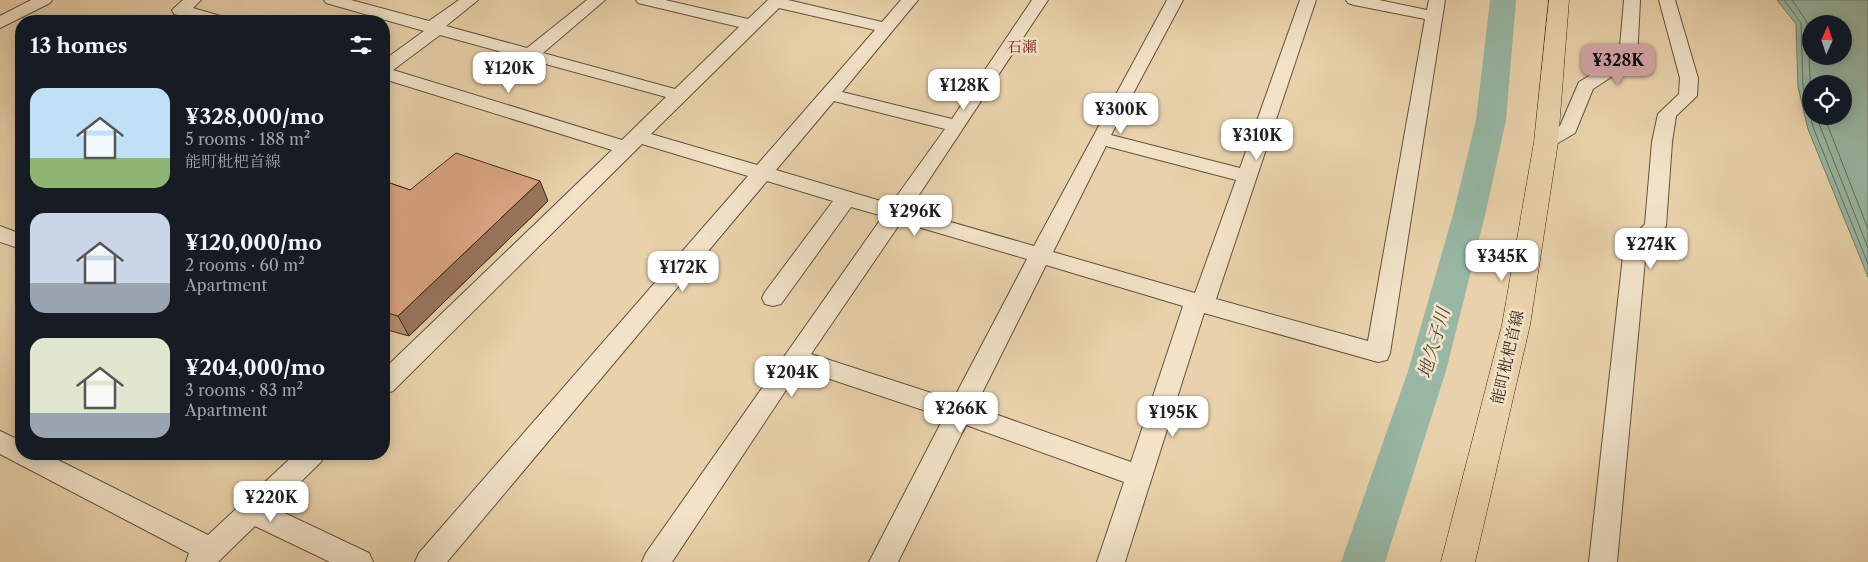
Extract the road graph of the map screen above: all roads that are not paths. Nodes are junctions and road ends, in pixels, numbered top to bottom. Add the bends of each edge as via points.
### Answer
1 (44, 0) edge
2 (193, 0) edge
3 (332, 0) edge
4 (470, 0) edge
5 (597, 0) edge
6 (644, 0) edge
7 (910, 0) edge
8 (1040, 0) edge
9 (1308, 0) edge
10 (1354, 0) edge
11 (1559, 0) edge
12 (1632, 0) edge
13 (1667, 0) edge
14 (776, 1) edge
15 (1171, 1) edge
16 (1435, 8) edge
17 (15, 15) edge
18 (15, 15) edge
19 (197, 15) edge
20 (390, 15) edge
21 (390, 15) edge
22 (0, 23) edge
23 (751, 25) junction
24 (436, 27) junction
25 (886, 28) junction
26 (531, 54) junction
27 (390, 63) edge
28 (390, 74) edge
29 (829, 94) junction
30 (678, 95) junction
31 (957, 126) junction
32 (1100, 138) junction
33 (631, 141) junction
34 (1546, 142) junction
35 (760, 173) junction
36 (1247, 176) junction
37 (846, 198) junction
38 (896, 212) junction
39 (1040, 255) junction
40 (773, 298) dead end
41 (1200, 303) junction
42 (795, 358) junction
43 (390, 378) edge
44 (960, 412) junction
45 (0, 442) edge
46 (15, 450) edge
47 (33, 460) edge
48 (306, 460) edge
49 (1139, 476) junction
50 (252, 512) junction
51 (206, 556) edge
52 (359, 562) edge
53 (429, 562) edge
54 (656, 562) edge
55 (883, 562) edge
56 (1111, 562) edge
57 (1458, 562) edge
58 (1603, 562) edge

1 - 17 street
2 - 19 street via 180,10
3 - 20 street
4 - 24 street
5 - 26 street
6 - 23 street
7 - 25 street
8 - 31 street
9 - 36 street
10 - 16 street
11 - 34 main road, 能町枇杷首線
12 - 34 street via 1628,60 1586,86 1568,129
13 - 58 street via 1689,78 1688,96 1667,114 1655,226 1635,247
14 - 23 street
14 - 25 street
15 - 32 street
16 - 41 street via 1378,353
18 - 22 street
21 - 24 street
23 - 30 street
24 - 26 street
24 - 27 street
25 - 29 street
26 - 30 street
28 - 33 street
29 - 31 street
29 - 35 street
30 - 33 street
31 - 38 street
32 - 36 street
32 - 39 street
33 - 35 street
33 - 43 street
34 - 57 main road, 能町枇杷首線 via 1516,325
35 - 37 street
35 - 53 street
36 - 41 street
37 - 38 street
37 - 40 street
38 - 39 street
38 - 42 street
39 - 41 street
39 - 44 street
41 - 49 street
42 - 44 street
42 - 54 street
44 - 49 street
44 - 55 street
45 - 46 street
47 - 51 street
48 - 50 street
49 - 56 street
50 - 51 street
50 - 52 street

